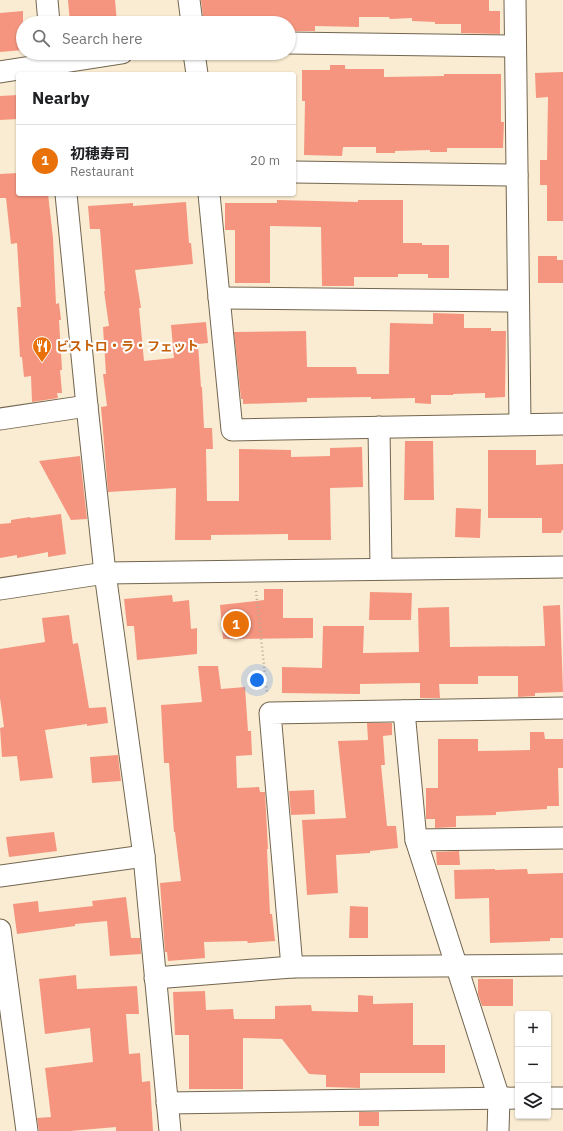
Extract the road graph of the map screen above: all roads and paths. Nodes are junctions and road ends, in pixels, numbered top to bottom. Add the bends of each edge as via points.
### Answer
1 (47, 0) edge
2 (190, 0) edge
3 (515, 0) edge
4 (48, 16) edge
5 (191, 16) edge
6 (296, 43) edge
7 (515, 46) junction
8 (78, 60) edge
9 (195, 60) edge
10 (53, 64) edge
11 (0, 72) edge
12 (197, 72) edge
13 (296, 172) edge
14 (517, 175) junction
15 (66, 196) edge
16 (209, 196) edge
17 (219, 298) junction
18 (518, 301) junction
19 (86, 406) junction
20 (0, 419) edge
21 (520, 424) junction
22 (563, 424) edge
23 (379, 427) junction
24 (563, 567) edge
25 (381, 568) junction
26 (105, 573) junction
27 (255, 584) dead end
28 (0, 590) edge
29 (563, 708) edge
30 (404, 711) junction
31 (270, 713) junction
32 (563, 838) edge
33 (416, 840) junction
34 (144, 856) junction
35 (0, 876) edge
36 (0, 930) edge
37 (563, 965) edge
38 (292, 966) junction
39 (456, 966) junction
40 (155, 978) junction
41 (509, 1098) edge
42 (551, 1098) edge
43 (563, 1098) edge
44 (167, 1103) junction
45 (27, 1131) edge
46 (170, 1131) edge
47 (498, 1131) edge

1 - 4 street
2 - 5 street
3 - 7 street
6 - 7 street
7 - 14 street
8 - 10 street
9 - 12 street
10 - 11 street
13 - 14 street
14 - 18 street
15 - 19 street
16 - 17 street
17 - 18 street
17 - 23 street via 232,430
18 - 21 street
19 - 20 street
19 - 26 street
21 - 22 street
21 - 23 street
23 - 25 street
24 - 25 street
25 - 26 street
26 - 28 street
26 - 34 street
27 - 31 path
29 - 30 street
30 - 31 street
30 - 33 street
31 - 38 street
32 - 33 street
33 - 39 street
34 - 35 street
34 - 40 street
36 - 45 street
37 - 39 street
38 - 39 street
38 - 40 street
39 - 41 street
40 - 44 street
41 - 44 street
41 - 47 street
42 - 43 street
44 - 46 street

